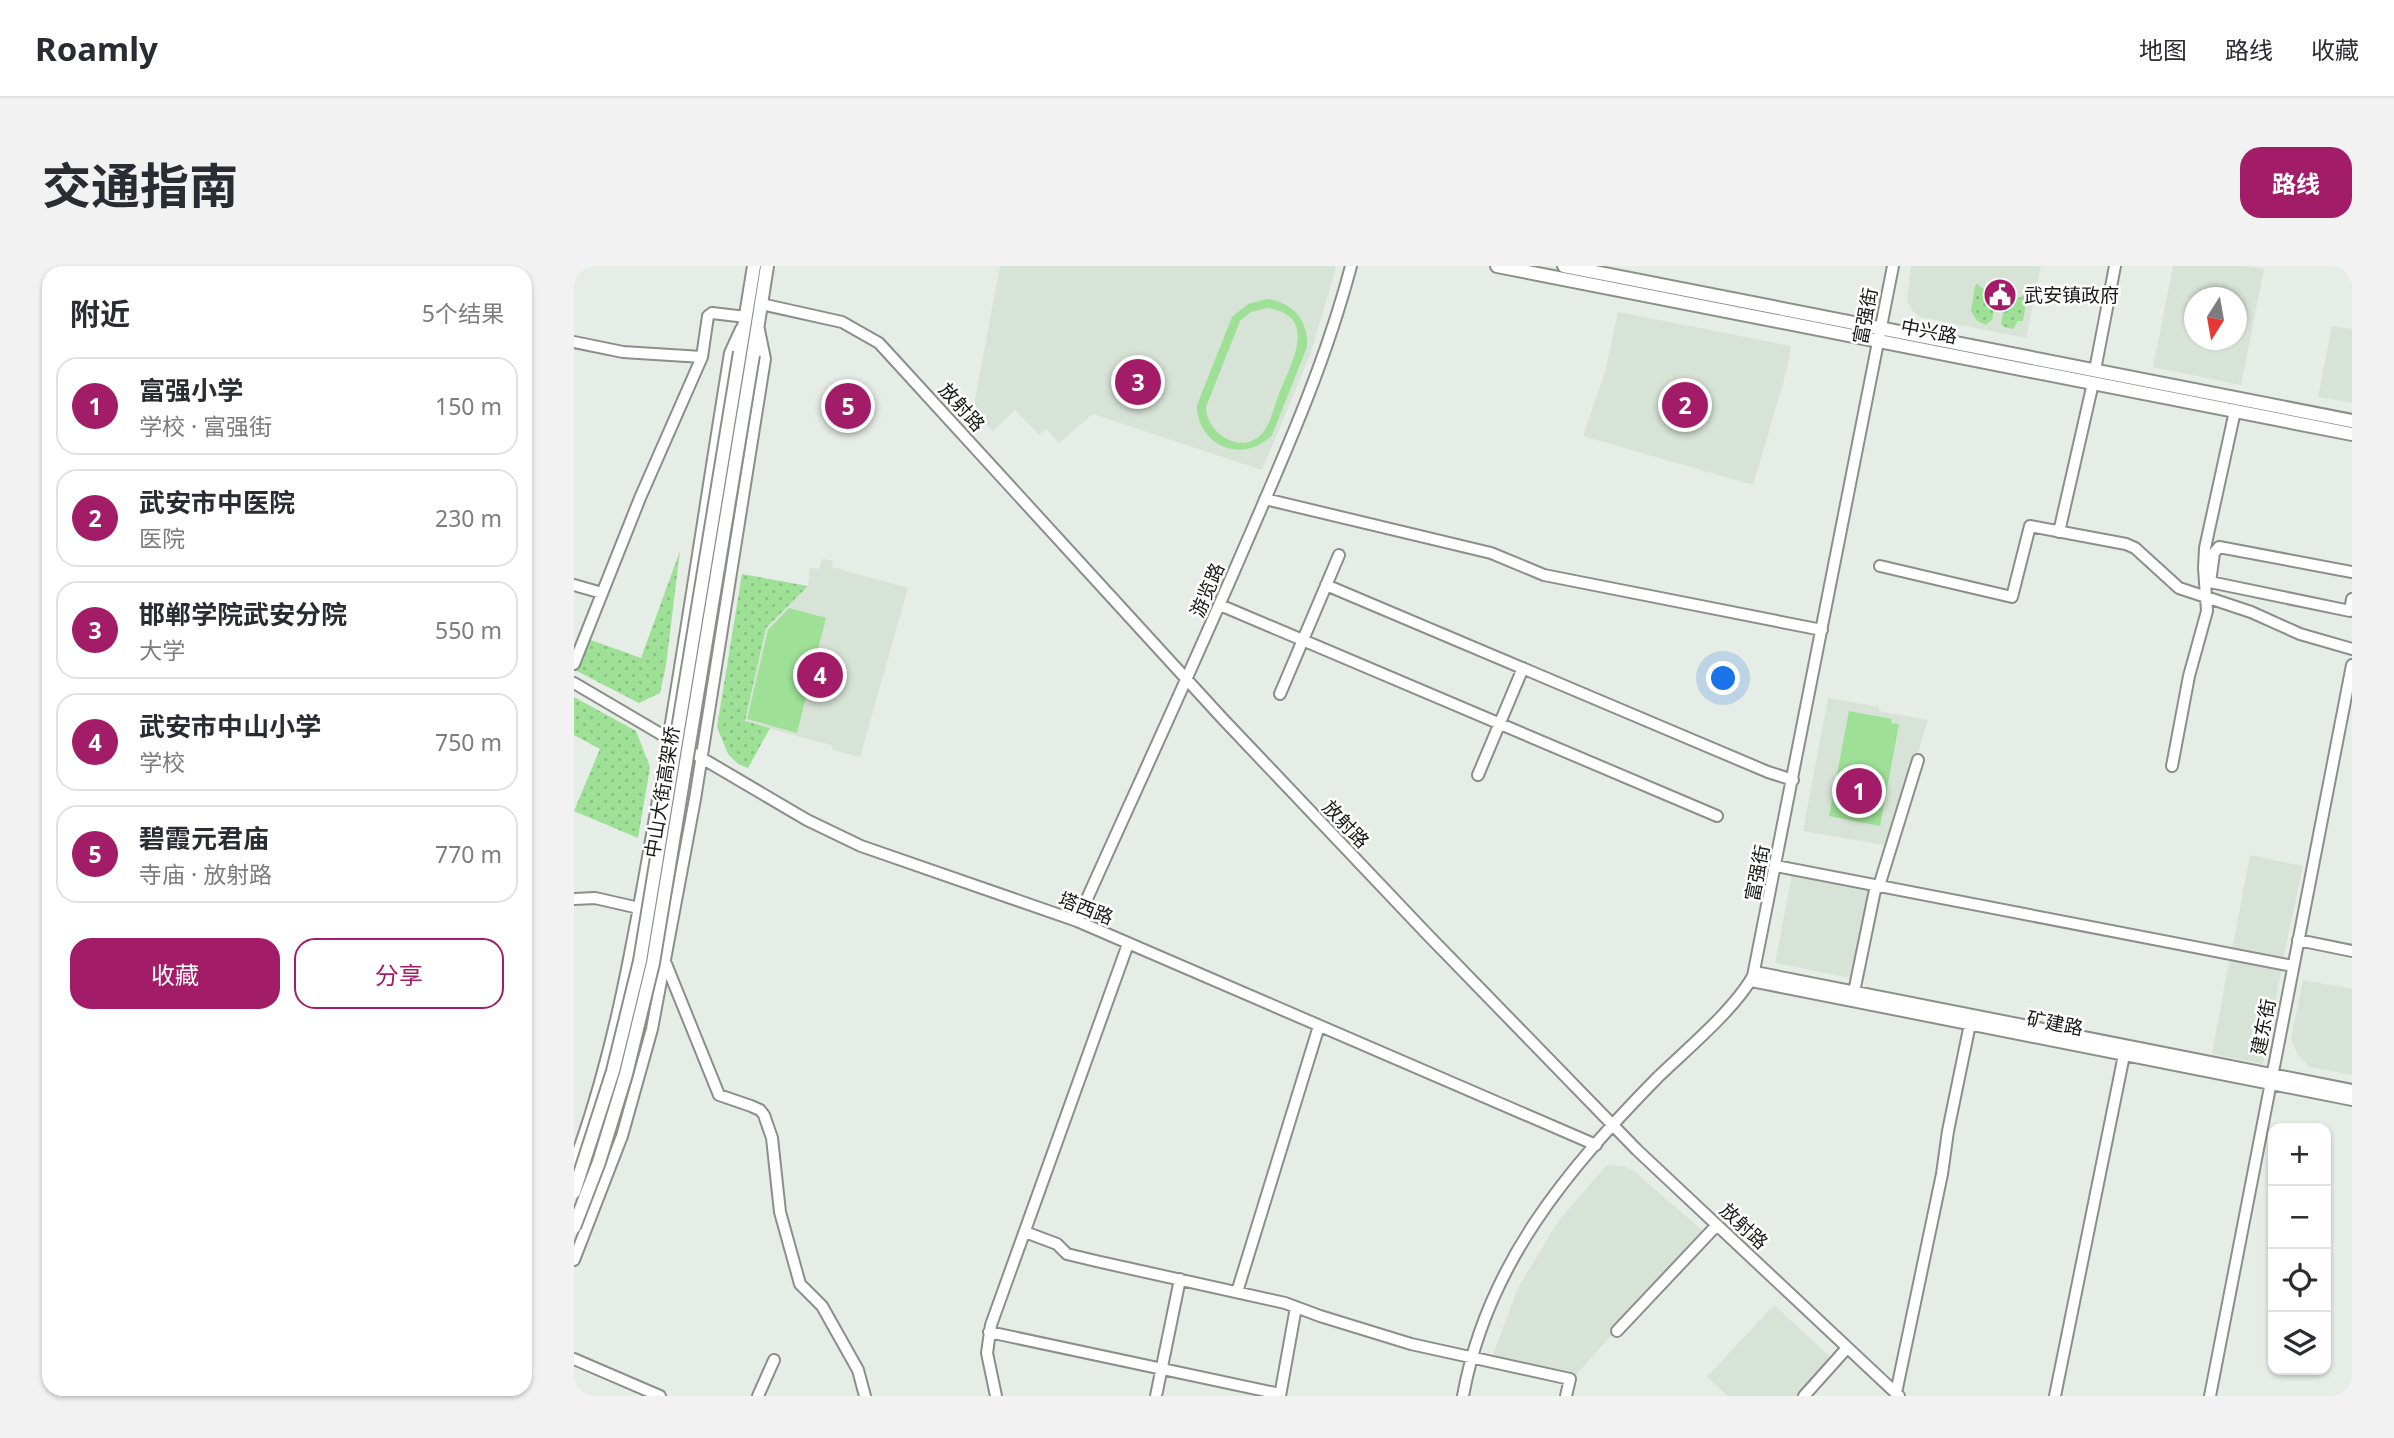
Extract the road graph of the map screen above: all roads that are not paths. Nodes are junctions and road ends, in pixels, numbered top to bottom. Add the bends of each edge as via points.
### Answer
1 (754, 266) edge
2 (767, 266) edge
3 (1351, 266) edge
4 (1497, 266) edge
5 (1564, 266) edge
6 (1893, 266) edge
7 (2115, 266) edge
8 (761, 304) junction
9 (749, 321) junction
10 (1880, 334) junction
11 (574, 342) edge
12 (746, 354) junction
13 (702, 357) junction
14 (2094, 377) junction
15 (2235, 411) junction
16 (2352, 421) edge
17 (2352, 434) edge
18 (1265, 499) junction
19 (2059, 532) junction
20 (1339, 555) dead end
21 (1880, 566) dead end
22 (2352, 572) edge
23 (574, 585) edge
24 (1326, 585) junction
25 (602, 593) junction
26 (2207, 598) junction
27 (2352, 599) edge
28 (1220, 605) junction
29 (1822, 630) junction
30 (1304, 639) junction
31 (2352, 649) edge
32 (574, 664) edge
33 (2352, 666) edge
34 (1523, 668) junction
35 (1187, 679) junction
36 (574, 683) edge
37 (1280, 694) dead end
38 (1500, 723) junction
39 (668, 738) junction
40 (701, 757) junction
41 (1918, 760) dead end
42 (2172, 766) dead end
43 (1478, 775) dead end
44 (1793, 780) junction
45 (1717, 816) dead end
46 (1776, 866) junction
47 (1878, 886) junction
48 (574, 899) edge
49 (639, 908) junction
50 (1077, 921) junction
51 (2298, 940) junction
52 (1128, 944) junction
53 (2352, 951) edge
54 (665, 962) junction
55 (2293, 966) junction
56 (1753, 976) junction
57 (1854, 992) junction
58 (1969, 1024) junction
59 (1318, 1026) junction
60 (2124, 1055) junction
61 (2271, 1079) junction
62 (2352, 1090) edge
63 (2352, 1100) edge
64 (1613, 1125) junction
65 (1596, 1144) junction
66 (574, 1163) edge
67 (574, 1192) edge
68 (1717, 1225) junction
69 (574, 1227) edge
70 (1025, 1232) junction
71 (574, 1260) edge
72 (1180, 1279) junction
73 (1237, 1292) junction
74 (1296, 1307) junction
75 (1617, 1331) dead end
76 (989, 1332) junction
77 (1847, 1348) junction
78 (574, 1359) edge
79 (1472, 1359) junction
80 (774, 1360) dead end
81 (1162, 1368) junction
82 (1280, 1395) edge
83 (1898, 1395) edge
84 (660, 1396) edge
85 (758, 1396) edge
86 (865, 1396) edge
87 (996, 1396) edge
88 (1156, 1396) edge
89 (1463, 1396) edge
90 (1566, 1396) edge
91 (1804, 1396) edge
92 (2055, 1396) edge
93 (2210, 1396) edge

1 - 9 main road
2 - 8 main road
3 - 18 street, 游览路 via 1311,392
4 - 10 main road, 中兴路
5 - 10 main road, 中兴路
6 - 10 street, 富强街
7 - 14 street
8 - 9 main road
8 - 35 street, 放射路 via 842,322 879,343
9 - 12 main road
9 - 13 street via 710,313
9 - 39 street via 730,353
9 - 40 street via 765,359
10 - 14 main road, 中兴路
10 - 29 street, 富强街
11 - 13 street via 623,352
12 - 67 main road, 中山大街高架桥, bridge via 640,961 613,1070
12 - 69 main road, 中山大街高架桥, bridge via 650,975 615,1112
13 - 25 street
14 - 15 main road, 中兴路
14 - 16 main road, 中兴路
14 - 19 street
15 - 17 main road, 中兴路
15 - 26 street via 2205,548
18 - 28 street, 游览路
18 - 29 street via 1491,554 1545,575
19 - 21 street via 2030,526 2012,597
19 - 26 street via 2135,548 2172,584
20 - 24 street
22 - 27 street via 2219,547 2214,552 2210,582 2350,611
23 - 25 street
24 - 30 street
24 - 34 street
25 - 32 street
26 - 31 street
26 - 42 street
28 - 30 street
28 - 35 street, 游览路
29 - 44 street, 富强街
30 - 37 street
30 - 38 street
33 - 51 street, 建东街
34 - 38 street
34 - 44 street
35 - 50 street, 游览路
35 - 64 street, 放射路
36 - 39 street, 塔西路
38 - 43 street
38 - 45 street
39 - 40 street, 塔西路
39 - 49 street
40 - 50 street, 塔西路 via 807,820 861,846
40 - 54 street
41 - 47 street
44 - 46 street, 富强街
46 - 47 street
46 - 56 street, 富强街
47 - 55 street
47 - 57 street
48 - 49 street via 595,898
49 - 66 street via 611,1046
50 - 52 street, 塔西路
51 - 53 street
51 - 55 street, 建东街
52 - 59 street, 塔西路
52 - 70 street
54 - 71 street via 622,1136
54 - 86 street via 719,1095 751,1105 764,1115 772,1138 780,1212 800,1284 822,1306 858,1370
55 - 61 street, 建东街
56 - 57 street, 矿建路
56 - 58 street, 矿建路
56 - 64 street, 富强街 via 1730,1006
57 - 61 street, 矿建路
58 - 60 street, 矿建路
58 - 83 street
59 - 65 street, 塔西路
59 - 73 street
60 - 61 street, 矿建路
60 - 92 street
61 - 62 street, 矿建路
61 - 63 street, 矿建路
61 - 93 street, 建东街
64 - 65 street, 富强街
64 - 68 street, 放射路
65 - 79 street, 富强街 via 1518,1246 1494,1295
68 - 75 street
68 - 77 street, 放射路
70 - 72 street via 1057,1244 1067,1254
70 - 76 street
72 - 73 street
72 - 81 street
73 - 74 street
74 - 79 street
74 - 82 street
76 - 81 street
76 - 87 street via 986,1353
77 - 83 street, 放射路
77 - 91 street
78 - 84 street
79 - 89 street, 富强街
79 - 90 street via 1570,1379
80 - 85 street
81 - 82 street
81 - 88 street

